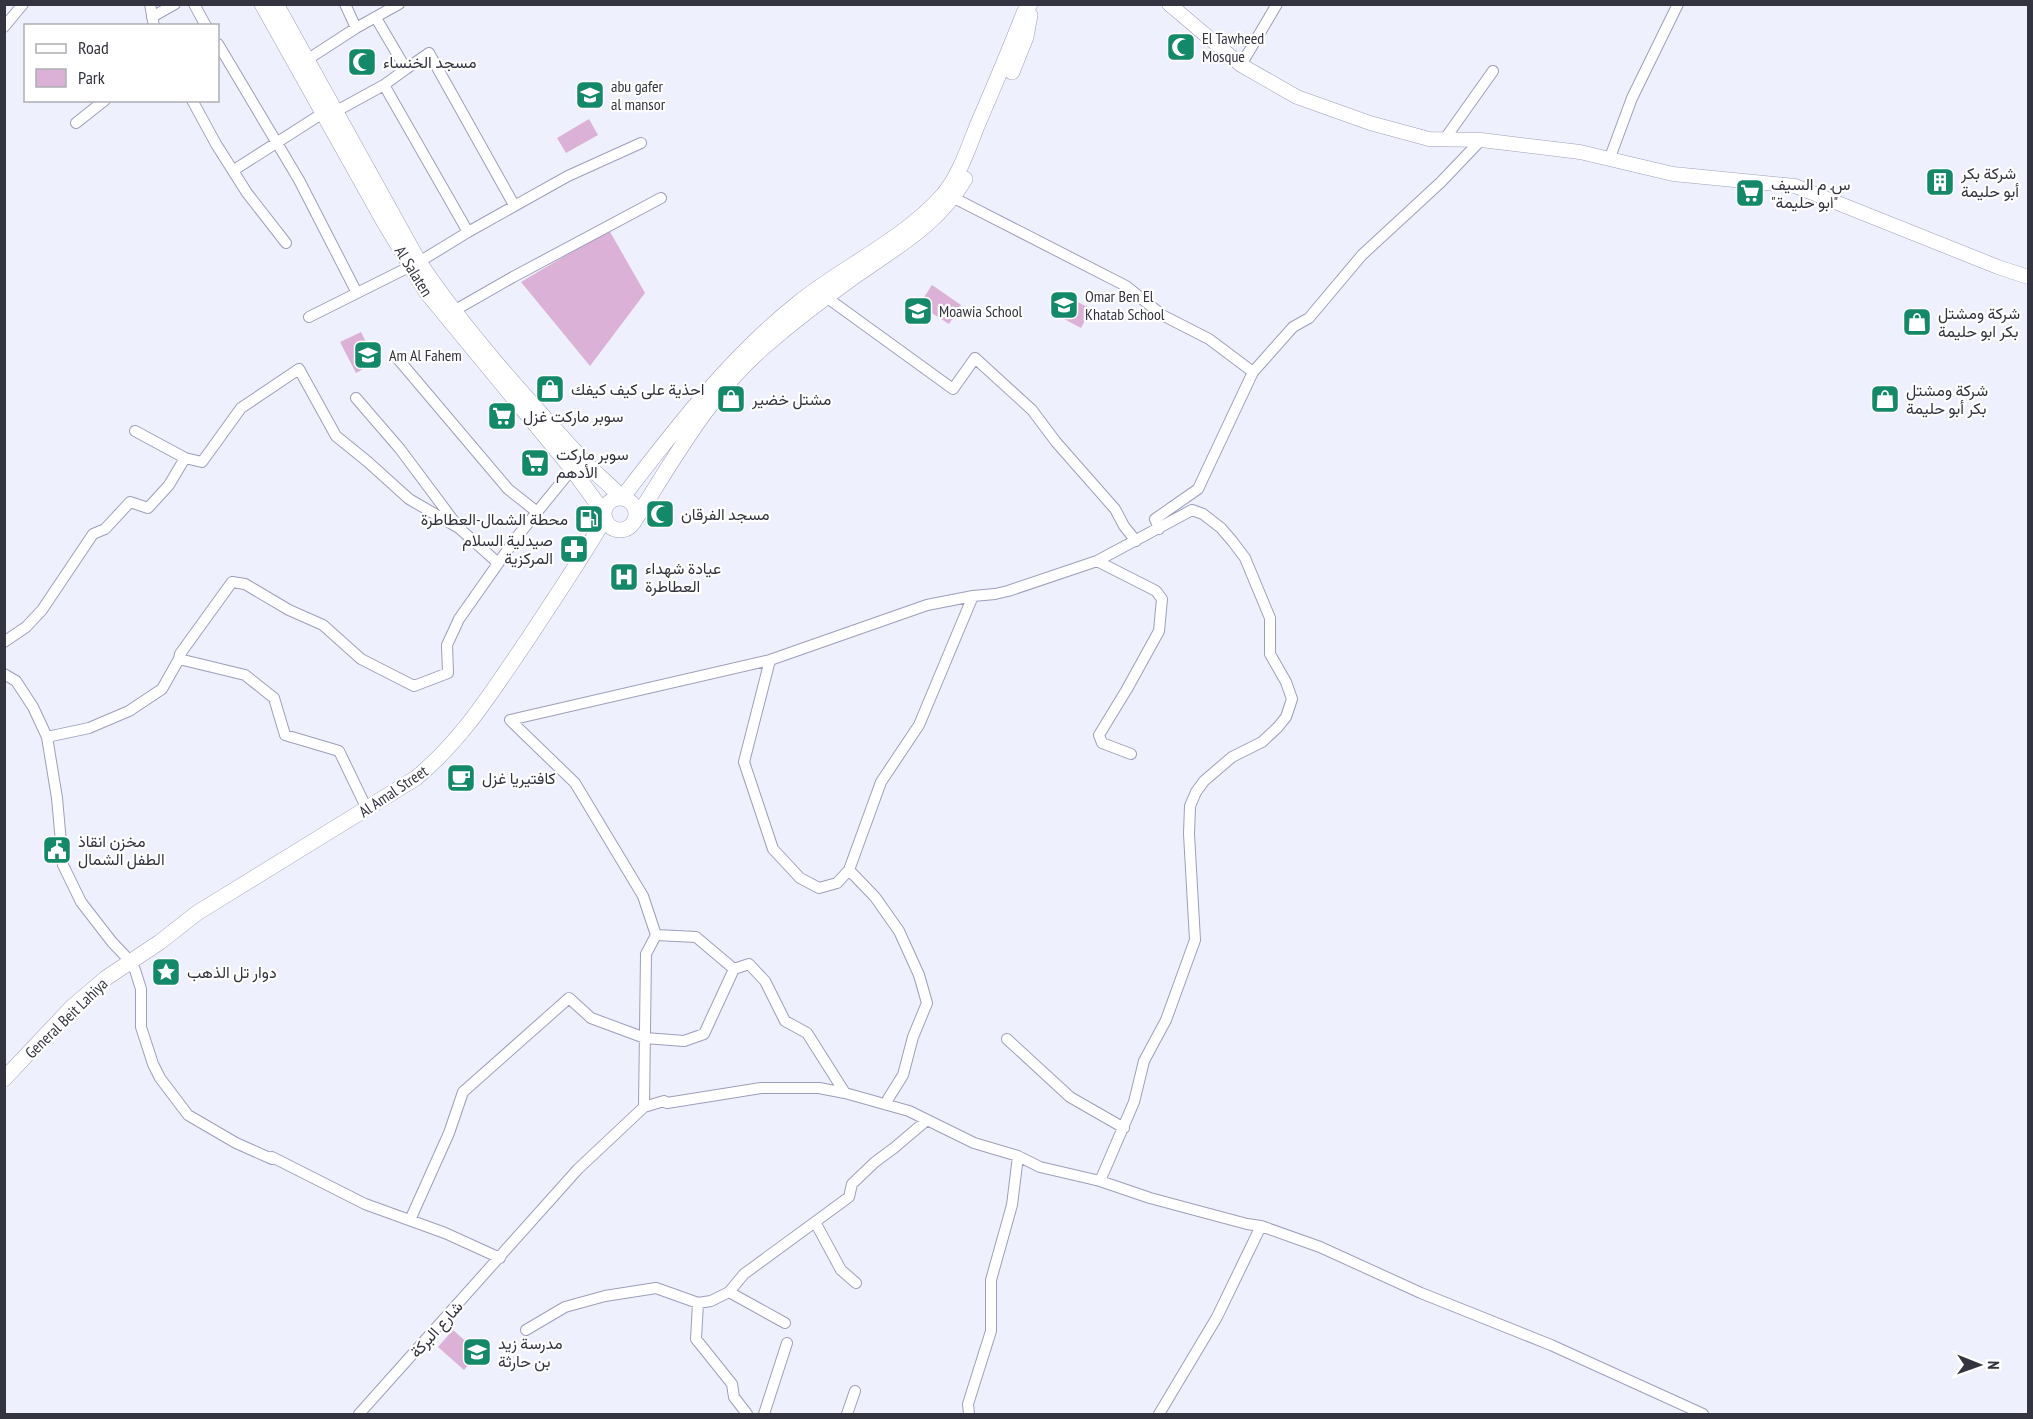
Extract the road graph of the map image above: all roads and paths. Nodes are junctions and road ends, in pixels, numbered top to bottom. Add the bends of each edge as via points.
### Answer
1 (23, 4) edge
2 (150, 4) edge
3 (176, 4) edge
4 (194, 4) edge
5 (262, 4) edge
6 (276, 4) edge
7 (345, 4) edge
8 (399, 4) edge
9 (1030, 4) edge
10 (1169, 4) edge
11 (1277, 4) edge
12 (1678, 4) edge
13 (376, 18) junction
14 (153, 21) edge
15 (206, 24) edge
16 (4, 27) edge
17 (356, 28) junction
18 (219, 46) edge
19 (302, 62) junction
20 (1241, 64) junction
21 (406, 69) junction
22 (1493, 71) dead end
23 (384, 85) junction
24 (102, 102) edge
25 (193, 102) edge
26 (328, 114) junction
27 (76, 123) dead end
28 (1444, 140) junction
29 (1481, 140) junction
30 (641, 143) dead end
31 (277, 144) junction
32 (1609, 160) junction
33 (234, 170) junction
34 (661, 198) dead end
35 (954, 198) junction
36 (514, 205) junction
37 (468, 232) junction
38 (286, 243) dead end
39 (415, 264) junction
40 (2028, 277) edge
41 (357, 292) junction
42 (826, 297) junction
43 (449, 314) junction
44 (309, 317) dead end
45 (398, 359) dead end
46 (1253, 372) junction
47 (356, 398) dead end
48 (135, 431) dead end
49 (185, 458) junction
50 (572, 469) junction
51 (622, 498) junction
52 (537, 512) junction
53 (604, 515) junction
54 (637, 517) junction
55 (459, 528) junction
56 (1159, 528) junction
57 (1136, 541) junction
58 (1097, 561) junction
59 (498, 563) junction
60 (973, 596) junction
61 (4, 642) edge
62 (179, 659) junction
63 (770, 660) junction
64 (4, 674) edge
65 (47, 737) junction
66 (1131, 754) dead end
67 (367, 809) junction
68 (849, 870) junction
69 (656, 935) junction
70 (130, 961) junction
71 (734, 969) junction
72 (645, 1038) junction
73 (1008, 1039) dead end
74 (4, 1079) edge
75 (845, 1093) junction
76 (887, 1105) junction
77 (644, 1107) junction
78 (927, 1120) junction
79 (1124, 1128) junction
80 (1018, 1156) junction
81 (1100, 1180) junction
82 (410, 1220) junction
83 (815, 1222) junction
84 (1261, 1226) junction
85 (500, 1258) junction
86 (856, 1283) dead end
87 (729, 1292) junction
88 (698, 1303) junction
89 (786, 1323) dead end
90 (526, 1330) dead end
91 (787, 1343) dead end
92 (855, 1391) dead end
93 (359, 1414) edge
94 (747, 1414) edge
95 (764, 1414) edge
96 (847, 1414) edge
97 (969, 1414) edge
98 (1160, 1414) edge
99 (1703, 1414) edge

1 - 16 street
2 - 14 street
3 - 14 street
4 - 15 street
5 - 19 main road, Al Salaten
6 - 19 main road, Al Salaten
7 - 17 street
8 - 13 street
9 - 35 main road via 1026,37
9 - 51 main road via 965,156 944,194 914,221 799,302 754,340 694,407
10 - 20 street
11 - 20 street
12 - 32 street via 1632,98
13 - 17 street
13 - 21 street
17 - 19 street
18 - 31 street
19 - 26 main road, Al Salaten
20 - 28 street via 1297,97 1370,123
21 - 23 street
21 - 36 street via 429,53
22 - 28 street
23 - 26 street
23 - 37 street
24 - 27 street
25 - 33 street
26 - 31 street
26 - 39 main road, Al Salaten
28 - 29 street
29 - 32 street via 1580,152
29 - 46 street via 1362,255 1309,318 1293,327
30 - 36 street
31 - 33 street
31 - 41 street
32 - 40 street via 1673,174 1795,186
33 - 38 street
34 - 43 street
35 - 42 main road via 922,230
35 - 46 street via 1126,286 1162,315 1209,339
36 - 37 street
37 - 39 street
39 - 41 street
39 - 43 main road, Al Salaten via 427,293
41 - 44 street
42 - 54 main road via 762,349 713,401
42 - 57 street via 953,389 975,358 1032,410 1115,509
43 - 50 main road, Al Salaten
43 - 51 main road, Al Salaten via 590,469
45 - 52 street via 508,489
46 - 56 street via 1198,489 1155,519
47 - 55 street via 400,448
48 - 49 street
49 - 55 street via 202,462 241,408 299,369 336,436 409,499
49 - 61 street via 169,485 148,508 130,502 105,529 93,534 42,610
50 - 52 street
50 - 53 main road, Al Salaten
51 - 53 main road via 613,500
51 - 54 main road via 635,507
52 - 59 street
53 - 54 main road via 611,528 621,531 632,527
53 - 67 main road, Al Amal Street via 567,582 465,730 416,778
55 - 59 street
56 - 57 street
56 - 79 street via 1192,510 1203,514 1233,542 1245,558 1270,618 1269,654 1292,699 1278,727 1262,742 1232,757 1196,792 1189,834 1196,940 1166,1020 1144,1061
57 - 58 street
58 - 60 street via 995,594
58 - 66 street via 1155,591 1162,599 1159,631 1099,735 1102,743
59 - 62 street via 459,619 447,645 448,673 414,686 361,659 323,625 245,584 232,582
60 - 63 street via 927,605
60 - 68 street via 919,725 881,782
62 - 65 street via 162,689 129,711 89,728
62 - 67 street via 245,675 274,698 285,735 339,751
63 - 68 street via 744,762 773,849 800,878 819,888 837,883
63 - 69 street via 510,720 575,783 643,896
64 - 65 street via 16,681
65 - 70 street via 63,865 81,902
67 - 70 main road, Al Amal Street via 207,907
68 - 76 street via 899,931 927,1003 903,1075
69 - 71 street via 696,937
69 - 72 street via 646,954
70 - 74 main road, General Beit Lahiya via 72,1007
70 - 82 street via 141,989 141,1027 153,1064 188,1115 236,1143 365,1204
71 - 72 street via 704,1034 684,1041
71 - 75 street via 748,964 765,981 785,1022 807,1033
72 - 77 street
72 - 82 street via 591,1018 569,998 463,1092
73 - 79 street via 1070,1097
75 - 76 street
75 - 77 street via 819,1088 761,1088
76 - 78 street
77 - 85 street, شارع البركة via 578,1168
78 - 80 street via 974,1143
78 - 83 street via 852,1184 849,1197
79 - 81 street
80 - 81 street via 1040,1167
80 - 97 street via 1012,1205 991,1280 991,1332 968,1404
81 - 84 street via 1150,1198
82 - 85 street
83 - 86 street via 841,1270
83 - 87 street via 744,1274
84 - 98 street via 1217,1317
84 - 99 street via 1551,1345
85 - 93 street, شارع البركة
87 - 88 street
87 - 89 street
88 - 90 street via 656,1288 584,1300
88 - 94 street via 696,1339 732,1384 734,1397
91 - 95 street
92 - 96 street

